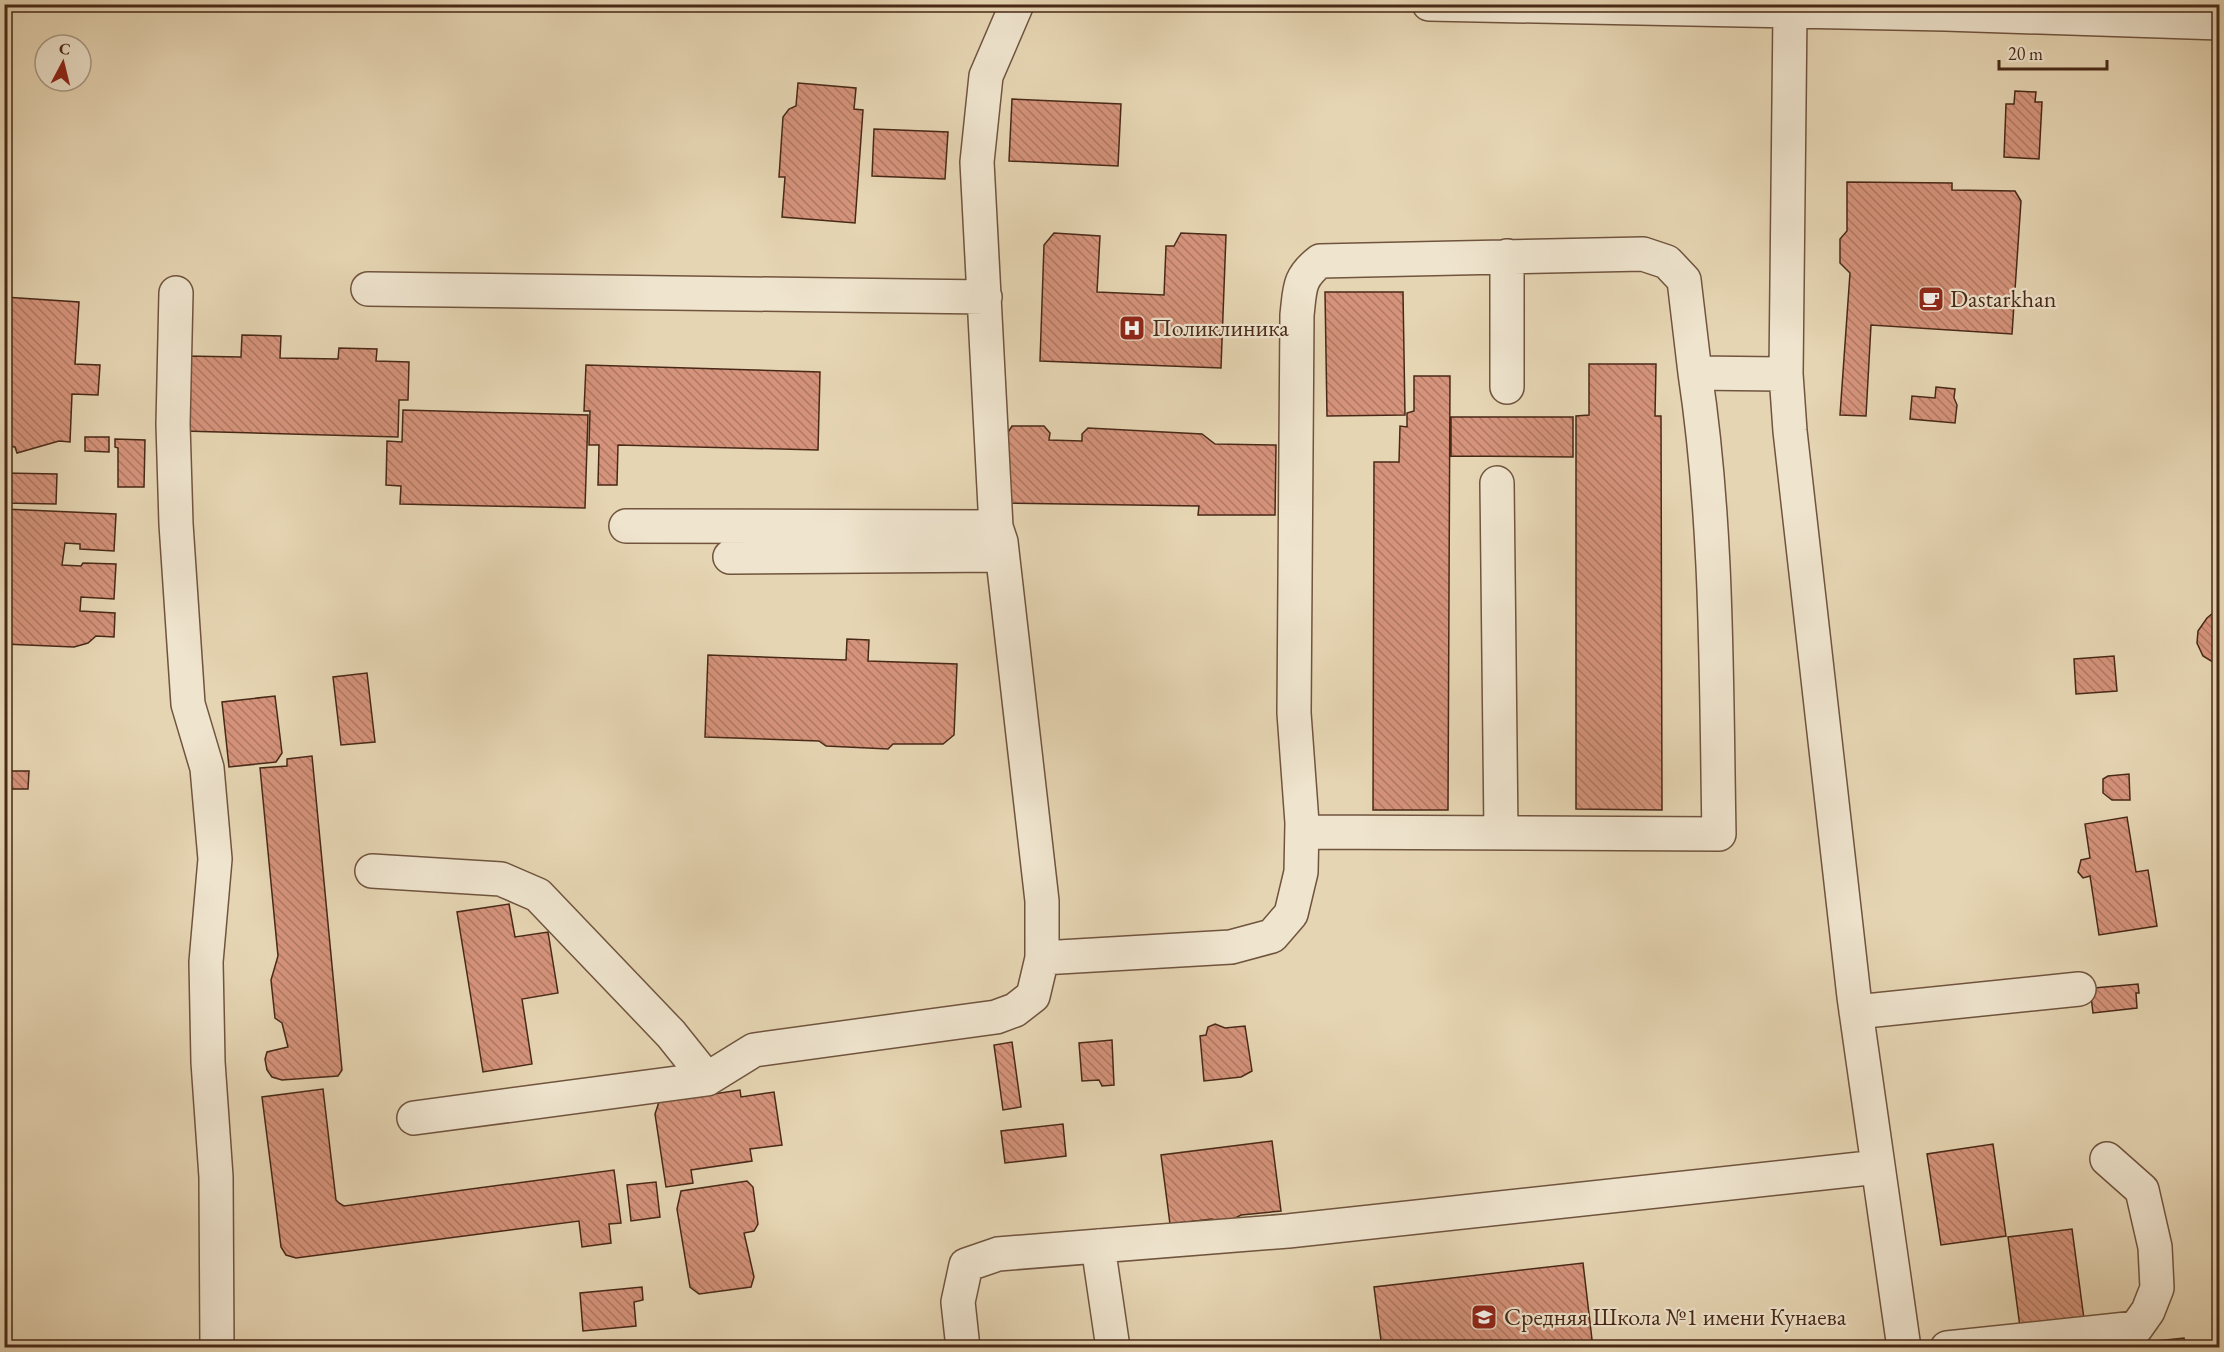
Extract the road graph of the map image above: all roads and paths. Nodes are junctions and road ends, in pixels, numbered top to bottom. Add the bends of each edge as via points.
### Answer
1 (1017, 4) edge
2 (1429, 4) edge
3 (1945, 9) edge
4 (1790, 11) junction
5 (2220, 23) edge
6 (1507, 256) junction
7 (368, 289) dead end
8 (176, 293) dead end
9 (985, 297) junction
10 (1695, 373) junction
11 (1786, 374) junction
12 (1507, 387) dead end
13 (1497, 483) dead end
14 (626, 526) dead end
15 (999, 541) junction
16 (730, 557) dead end
17 (1302, 832) junction
18 (1501, 833) junction
19 (372, 871) dead end
20 (1042, 958) junction
21 (2079, 988) dead end
22 (1856, 1012) junction
23 (707, 1079) junction
24 (414, 1118) dead end
25 (2107, 1159) dead end
26 (1878, 1167) junction
27 (1098, 1246) junction
28 (217, 1347) edge
29 (963, 1347) edge
30 (1113, 1347) edge
31 (1904, 1347) edge
32 (1947, 1347) edge

1 - 9 street via 986,76 977,162
2 - 4 street
3 - 4 street
3 - 5 street
4 - 11 street
6 - 10 street via 1643,254 1667,262 1684,280
6 - 12 street
6 - 17 street via 1320,261 1306,272 1300,288 1294,713
7 - 9 street
8 - 28 street via 173,435 188,704 207,768 215,859 206,962 216,1177
9 - 15 street
10 - 11 street
10 - 18 street via 1713,537 1719,834
11 - 22 street
13 - 18 street
14 - 15 street
15 - 16 street
15 - 20 street via 1042,901
17 - 18 street
17 - 20 street via 1301,872 1291,914 1272,936 1231,947
19 - 23 street via 501,879 538,895 671,1034
20 - 23 street via 1033,996 1015,1010 996,1017 754,1050
21 - 22 street
22 - 26 street
23 - 24 street
25 - 32 street via 2142,1190 2155,1247 2157,1288 2136,1328
26 - 27 street via 1288,1231
26 - 31 street
27 - 29 street via 998,1254 966,1265 958,1302
27 - 30 street

